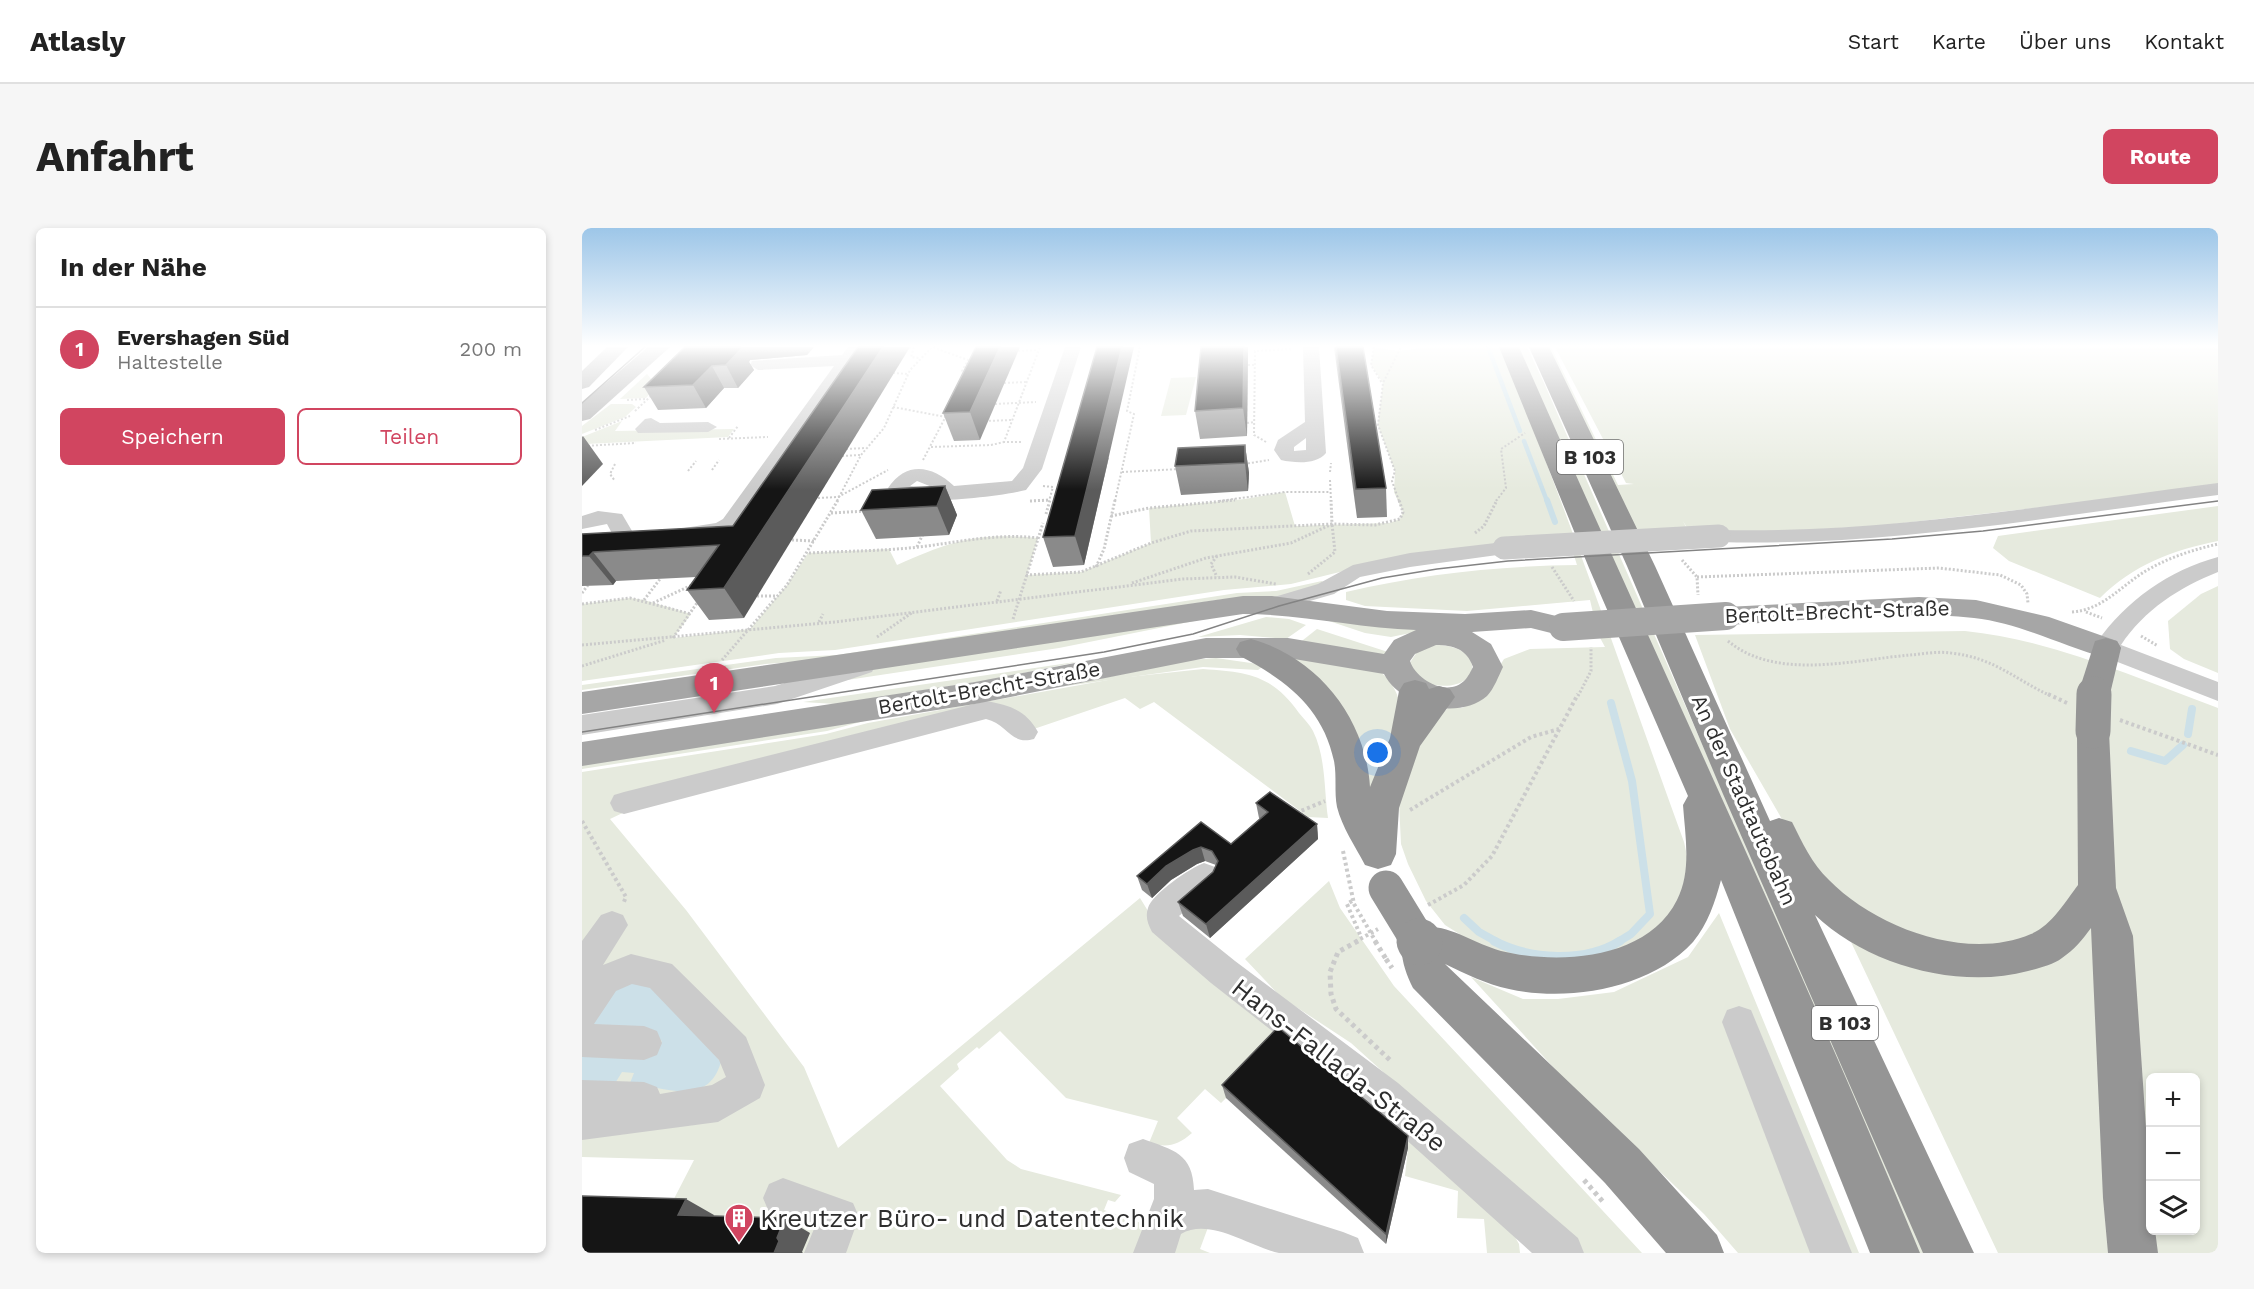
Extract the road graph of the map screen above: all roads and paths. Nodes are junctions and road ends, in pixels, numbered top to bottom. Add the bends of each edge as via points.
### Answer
1 (614, 395) edge
2 (652, 395) edge
3 (821, 395) edge
4 (899, 395) edge
5 (1021, 395) edge
6 (1057, 395) edge
7 (1130, 395) edge
8 (1254, 395) edge
9 (1312, 395) edge
10 (1382, 395) edge
11 (1529, 395) edge
12 (1561, 395) edge
13 (647, 399) junction
14 (658, 399) edge
15 (623, 400) dead end
16 (1055, 401) junction
17 (1018, 403) junction
18 (995, 404) dead end
19 (893, 407) junction
20 (949, 410) edge
21 (946, 417) junction
22 (1012, 420) junction
23 (982, 421) edge
24 (1524, 421) dead end
25 (1254, 422) junction
26 (587, 423) edge
27 (651, 423) dead end
28 (955, 423) edge
29 (1247, 423) dead end
30 (738, 426) dead end
31 (708, 427) dead end
32 (1528, 432) junction
33 (729, 439) dead end
34 (1004, 442) junction
35 (1041, 442) junction
36 (1532, 442) dead end
37 (1269, 443) dead end
38 (931, 447) junction
39 (867, 448) junction
40 (846, 449) dead end
41 (861, 455) junction
42 (842, 456) dead end
43 (1288, 456) joint
44 (925, 457) junction
45 (719, 460) dead end
46 (696, 461) dead end
47 (615, 464) dead end
48 (1236, 465) edge
49 (908, 468) junction
50 (1186, 468) edge
51 (711, 470) dead end
52 (688, 471) dead end
53 (1122, 472) junction
54 (1330, 480) dead end
55 (615, 481) dead end
56 (1019, 486) junction
57 (2218, 489) edge
58 (1330, 492) junction
59 (838, 497) junction
60 (818, 498) dead end
61 (1046, 514) dead end
62 (1110, 517) junction
63 (582, 523) edge
64 (1043, 523) dead end
65 (1332, 524) junction
66 (678, 534) edge
67 (923, 534) edge
68 (646, 535) edge
69 (582, 536) edge
70 (624, 536) junction
71 (1469, 537) dead end
72 (1038, 538) junction
73 (792, 540) dead end
74 (815, 541) junction
75 (898, 543) dead end
76 (2218, 544) edge
77 (895, 548) junction
78 (917, 548) junction
79 (808, 553) junction
80 (1218, 556) junction
81 (1553, 559) dead end
82 (2218, 564) edge
83 (1096, 568) junction
84 (1314, 568) dead end
85 (1026, 575) junction
86 (1217, 577) junction
87 (660, 579) edge
88 (699, 582) edge
89 (588, 585) edge
90 (1129, 585) junction
91 (1001, 590) dead end
92 (582, 593) edge
93 (702, 595) edge
94 (757, 596) dead end
95 (777, 596) junction
96 (1020, 598) junction
97 (1700, 598) dead end
98 (644, 600) junction
99 (1280, 600) junction
100 (997, 601) junction
101 (653, 603) junction
102 (2028, 603) dead end
103 (582, 604) edge
104 (914, 612) junction
105 (2086, 612) dead end
106 (691, 614) junction
107 (823, 615) dead end
108 (1571, 619) junction
109 (819, 623) junction
110 (1011, 626) dead end
111 (1727, 628) junction
112 (750, 630) junction
113 (1518, 633) junction
114 (1462, 638) junction
115 (672, 639) junction
116 (1588, 639) dead end
117 (582, 645) edge
118 (1251, 648) junction
119 (2106, 648) junction
120 (880, 650) junction
121 (1400, 656) junction
122 (1486, 659) junction
123 (719, 664) dead end
124 (582, 666) edge
125 (2218, 692) edge
126 (1427, 694) junction
127 (582, 703) edge
128 (2095, 712) junction
129 (829, 716) junction
130 (582, 725) edge
131 (1560, 729) junction
132 (582, 732) edge
133 (1026, 732) dead end
134 (582, 754) edge
135 (2218, 754) edge
136 (1720, 789) junction
137 (1326, 801) dead end
138 (624, 803) dead end
139 (1292, 815) edge
140 (582, 821) edge
141 (1369, 875) junction
142 (1204, 876) edge
143 (2097, 888) junction
144 (612, 925) joint
145 (1402, 935) junction
146 (1361, 937) junction
147 (582, 968) edge
148 (582, 1012) edge
149 (1739, 1022) dead end
150 (582, 1040) edge
151 (644, 1043) dead end
152 (1396, 1066) dead end
153 (582, 1098) edge
154 (718, 1103) junction
155 (582, 1121) edge
156 (1143, 1158) dead end
157 (783, 1198) dead end
158 (1160, 1236) edge
159 (825, 1253) edge
160 (1343, 1253) edge
161 (1563, 1253) edge
162 (1699, 1253) edge
163 (1831, 1253) edge
164 (1895, 1253) edge
165 (1949, 1253) edge
166 (2133, 1253) edge

1 - 26 main road
2 - 13 path
3 - 66 street via 730,523 711,532
4 - 19 path
5 - 17 path
6 - 16 street
7 - 53 path via 1127,411 1134,414
8 - 25 path
9 - 43 street via 1313,425 1285,444 1283,450
10 - 65 path via 1378,424 1395,471 1392,481 1402,512 1400,519 1389,523
11 - 136 highway, An der Stadtautobahn / B 103 via 1593,546
12 - 136 highway, An der Stadtautobahn / B 103 via 1641,566
13 - 14 path
13 - 15 path
13 - 26 path via 628,417
16 - 17 path
16 - 35 street
17 - 18 path
17 - 22 path
19 - 21 path
19 - 39 path via 884,428
20 - 21 path
21 - 28 path
21 - 38 path
22 - 23 path
22 - 34 path
24 - 32 path
25 - 29 path
25 - 37 path via 1255,438
27 - 31 street via 644,429
30 - 33 path
32 - 36 path
32 - 71 path via 1501,449 1506,488 1484,526
34 - 35 path
34 - 38 path
35 - 56 street via 1032,469
38 - 44 path
39 - 40 path
39 - 41 path
41 - 42 path
41 - 59 path
43 - 48 path
44 - 49 path
44 - 49 path
45 - 51 path
46 - 52 path
47 - 55 path via 610,474
49 - 56 street via 932,476 949,492
49 - 59 path via 876,474
50 - 53 path
53 - 62 path
54 - 58 path
56 - 61 path via 1053,487
57 - 99 street, bridge via 2040,513 1867,530 1504,548 1353,572 1326,589
58 - 62 path via 1285,492 1149,508
58 - 65 path
59 - 60 path
59 - 74 path
62 - 83 path
63 - 70 street via 607,516 615,518
64 - 72 path
65 - 80 path via 1300,542
65 - 83 path via 1191,531 1151,543
65 - 84 path via 1335,552
67 - 78 path
68 - 70 street
69 - 70 street
72 - 78 path via 969,538
72 - 85 path
73 - 74 path
74 - 79 path
75 - 77 path
76 - 105 path via 2192,549 2159,563 2133,578 2105,603
77 - 78 path
77 - 79 path
79 - 95 path
80 - 86 path via 1211,564
80 - 90 path
81 - 108 path via 1552,568
82 - 119 street via 2174,582 2153,597 2124,623
83 - 85 path
85 - 96 path
86 - 90 path
86 - 99 path via 1258,579
87 - 98 path
88 - 101 path
89 - 92 path
90 - 96 path
91 - 100 path
93 - 106 path
94 - 95 path
95 - 112 path
96 - 100 path
96 - 110 path
97 - 102 path via 1697,577 1916,567 2000,575 2021,585
98 - 101 path
98 - 103 path
99 - 108 main road, Bertolt-Brecht-Straße via 1387,620 1465,623
99 - 120 main road, Bertolt-Brecht-Straße
99 - 121 main road, Bertolt-Brecht-Straße
100 - 104 path
101 - 106 path
104 - 109 path
104 - 120 path
106 - 115 path
107 - 109 path
108 - 111 main road, Bertolt-Brecht-Straße, bridge
108 - 113 main road, Bertolt-Brecht-Straße
109 - 112 path
111 - 119 main road, Bertolt-Brecht-Straße via 1919,606 1976,609 2039,624
111 - 128 path via 1740,652 1764,664 1789,666 1948,652 1977,657 2000,666 2036,689
112 - 115 path
112 - 123 path
113 - 114 main road, Bertolt-Brecht-Straße
113 - 122 main road, Bertolt-Brecht-Straße
114 - 121 main road, Bertolt-Brecht-Straße via 1432,635
114 - 122 main road
115 - 117 path
115 - 124 path
116 - 131 path via 1593,658 1591,671
118 - 121 main road, Bertolt-Brecht-Straße
118 - 129 main road, Bertolt-Brecht-Straße via 1184,651 1028,684
118 - 141 highway via 1297,674 1326,703 1346,743
119 - 125 street
119 - 128 highway
120 - 127 main road, Bertolt-Brecht-Straße
120 - 130 street via 777,695
121 - 126 main road via 1401,680
122 - 126 main road via 1488,667 1482,683 1464,694
126 - 141 highway via 1381,801
128 - 135 path
128 - 143 highway
129 - 132 street via 770,705
129 - 134 main road, Bertolt-Brecht-Straße
131 - 141 path via 1532,737
131 - 145 path via 1480,873
133 - 138 street via 1007,714 986,710
136 - 143 highway via 1775,824 1815,891 1848,920 1887,940 1928,954 1971,963 2014,959 2049,946 2074,921
136 - 145 highway via 1703,878 1692,912 1674,934 1624,965 1592,974 1556,977 1519,973
136 - 164 highway, An der Stadtautobahn / B 103
136 - 165 highway, An der Stadtautobahn / B 103
137 - 139 path
140 - 144 path via 626,897
141 - 145 path, bridge
141 - 145 highway, bridge via 1404,921
141 - 146 path via 1347,904
142 - 161 street, Hans-Fallada-Straße via 1163,910 1163,922 1385,1096
143 - 166 highway via 2113,936
144 - 147 street
145 - 146 path
145 - 162 highway via 1428,975 1622,1166
146 - 152 path via 1338,952 1330,972 1331,994 1336,1009
148 - 154 street via 604,980 631,969 660,975 733,1049 747,1085
149 - 163 street
150 - 151 street
153 - 154 street
154 - 155 street
156 - 158 street via 1174,1175 1174,1199
157 - 159 street via 839,1217
158 - 160 street via 1184,1210 1208,1209

